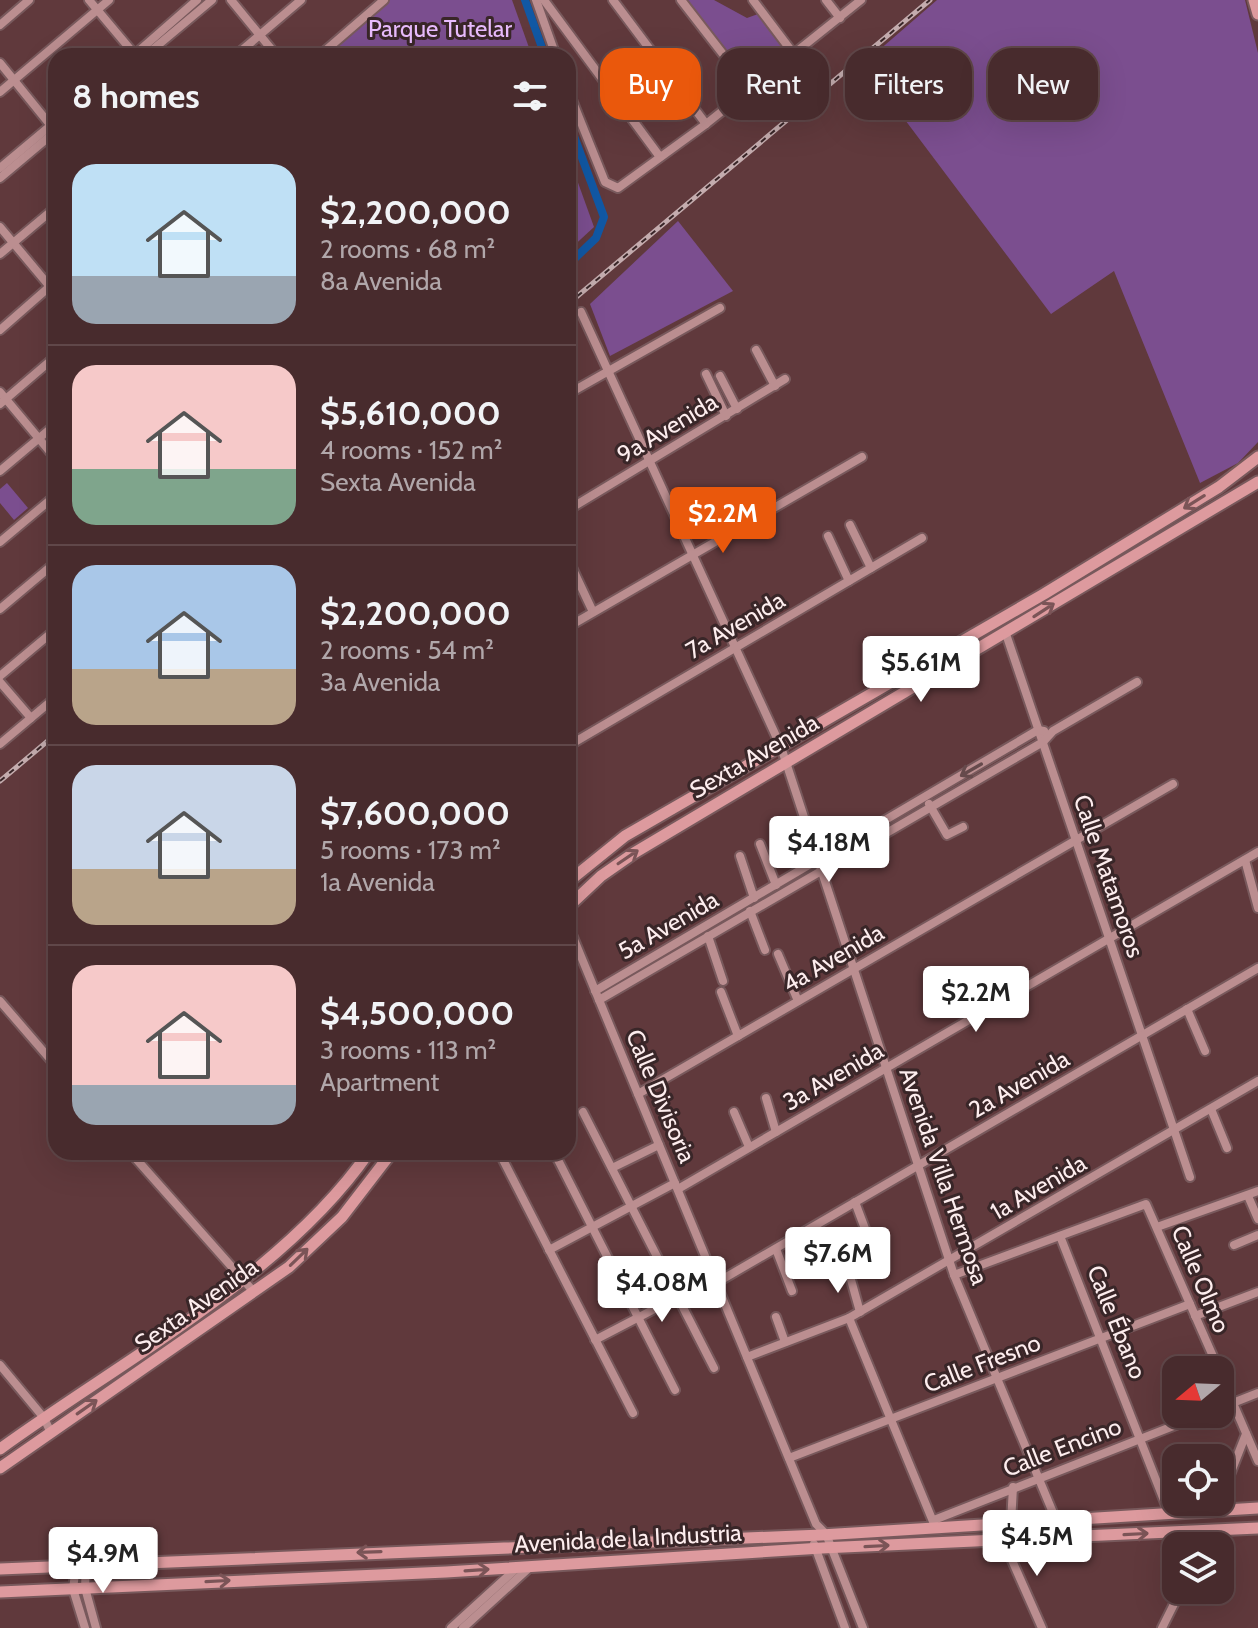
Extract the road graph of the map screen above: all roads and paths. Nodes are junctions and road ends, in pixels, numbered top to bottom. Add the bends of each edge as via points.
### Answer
1 (29, 0) edge
2 (89, 0) edge
3 (109, 0) edge
4 (197, 0) edge
5 (212, 0) edge
6 (231, 0) edge
7 (301, 0) edge
8 (384, 0) edge
9 (536, 0) edge
10 (544, 0) edge
11 (613, 0) edge
12 (681, 0) edge
13 (753, 0) edge
14 (826, 0) edge
15 (861, 0) edge
16 (1254, 0) edge
17 (373, 3) edge
18 (98, 10) junction
19 (1258, 14) edge
20 (840, 18) junction
21 (0, 25) edge
22 (260, 35) junction
23 (52, 48) edge
24 (128, 48) edge
25 (143, 48) edge
26 (155, 48) edge
27 (245, 48) edge
28 (271, 48) edge
29 (327, 48) edge
30 (553, 48) edge
31 (718, 48) edge
32 (789, 48) edge
33 (800, 48) edge
34 (48, 52) edge
35 (0, 63) edge
36 (14, 80) junction
37 (0, 92) edge
38 (576, 110) edge
39 (717, 115) edge
40 (48, 120) edge
41 (706, 124) junction
42 (48, 133) edge
43 (48, 134) edge
44 (660, 157) junction
45 (0, 168) edge
46 (0, 178) edge
47 (48, 214) edge
48 (0, 227) edge
49 (13, 243) junction
50 (0, 254) edge
51 (48, 281) edge
52 (48, 292) edge
53 (720, 308) dead end
54 (581, 312) dead end
55 (0, 330) edge
56 (756, 350) dead end
57 (48, 362) edge
58 (606, 371) junction
59 (706, 374) dead end
60 (720, 376) dead end
61 (785, 379) dead end
62 (775, 386) junction
63 (576, 389) edge
64 (2, 398) edge
65 (737, 409) junction
66 (726, 416) junction
67 (48, 431) edge
68 (39, 439) junction
69 (48, 450) edge
70 (862, 457) dead end
71 (1258, 457) edge
72 (648, 464) junction
73 (0, 471) edge
74 (1258, 482) edge
75 (48, 502) edge
76 (576, 505) edge
77 (850, 525) dead end
78 (828, 536) dead end
79 (922, 538) dead end
80 (0, 542) edge
81 (691, 554) junction
82 (871, 568) junction
83 (48, 569) edge
84 (576, 576) edge
85 (849, 581) junction
86 (0, 609) edge
87 (593, 612) junction
88 (576, 622) edge
89 (1006, 634) junction
90 (48, 636) edge
91 (735, 648) junction
92 (0, 679) edge
93 (1137, 682) dead end
94 (48, 704) edge
95 (31, 718) junction
96 (1038, 730) junction
97 (1053, 731) junction
98 (576, 741) edge
99 (1043, 742) junction
100 (0, 744) edge
101 (781, 747) junction
102 (785, 764) junction
103 (1173, 784) dead end
104 (925, 797) junction
105 (930, 807) junction
106 (963, 827) dead end
107 (1076, 840) junction
108 (760, 844) dead end
109 (1258, 852) edge
110 (740, 856) dead end
111 (1245, 860) junction
112 (818, 866) junction
113 (576, 876) edge
114 (776, 885) junction
115 (754, 898) junction
116 (576, 899) edge
117 (1258, 908) edge
118 (750, 911) junction
119 (711, 931) junction
120 (1109, 938) junction
121 (576, 944) edge
122 (765, 950) dead end
123 (778, 954) dead end
124 (1258, 968) edge
125 (853, 969) junction
126 (723, 981) dead end
127 (721, 992) dead end
128 (597, 995) junction
129 (0, 1001) edge
130 (798, 1001) junction
131 (1187, 1009) junction
132 (1142, 1035) junction
133 (738, 1036) junction
134 (1205, 1051) dead end
135 (48, 1057) edge
136 (886, 1068) junction
137 (1258, 1081) edge
138 (638, 1094) junction
139 (766, 1098) dead end
140 (1211, 1109) junction
141 (583, 1112) dead end
142 (734, 1112) dead end
143 (1174, 1131) junction
144 (776, 1132) junction
145 (659, 1145) junction
146 (749, 1147) junction
147 (1227, 1148) dead end
148 (137, 1160) edge
149 (362, 1160) edge
150 (386, 1160) edge
151 (503, 1160) edge
152 (558, 1160) edge
153 (919, 1165) junction
154 (612, 1168) junction
155 (1190, 1177) dead end
156 (676, 1186) junction
157 (1258, 1191) edge
158 (1248, 1196) junction
159 (855, 1202) junction
160 (632, 1206) junction
161 (1258, 1219) edge
162 (592, 1227) junction
163 (1157, 1227) junction
164 (1258, 1235) edge
165 (1060, 1236) junction
166 (1234, 1245) dead end
167 (776, 1249) junction
168 (549, 1250) junction
169 (873, 1250) dead end
170 (950, 1262) junction
171 (848, 1269) dead end
172 (954, 1275) junction
173 (240, 1280) junction
174 (715, 1281) junction
175 (792, 1291) dead end
176 (254, 1292) junction
177 (1258, 1292) edge
178 (678, 1298) junction
179 (1190, 1304) junction
180 (860, 1312) junction
181 (1195, 1316) junction
182 (776, 1317) dead end
183 (639, 1318) junction
184 (849, 1318) junction
185 (1101, 1338) junction
186 (595, 1340) junction
187 (785, 1342) junction
188 (1212, 1356) edge
189 (747, 1357) junction
190 (0, 1365) edge
191 (714, 1368) dead end
192 (996, 1378) junction
193 (675, 1390) dead end
194 (1258, 1393) edge
195 (1234, 1403) edge
196 (1234, 1405) edge
197 (633, 1413) dead end
198 (44, 1418) junction
199 (891, 1419) junction
200 (1168, 1428) edge
201 (51, 1433) junction
202 (1246, 1434) junction
203 (1142, 1438) junction
204 (2, 1443) edge
205 (1255, 1445) edge
206 (789, 1458) junction
207 (1258, 1461) edge
208 (1234, 1464) edge
209 (0, 1468) edge
210 (1038, 1477) junction
211 (1013, 1487) junction
212 (1162, 1494) edge
213 (1234, 1506) edge
214 (1258, 1508) edge
215 (1162, 1513) edge
216 (1056, 1520) junction
217 (1011, 1523) junction
218 (934, 1524) junction
219 (1258, 1528) edge
220 (814, 1529) junction
221 (1205, 1531) joint
222 (826, 1534) junction
223 (1038, 1538) junction
224 (1003, 1540) junction
225 (830, 1548) junction
226 (815, 1549) junction
227 (81, 1565) junction
228 (525, 1566) junction
229 (0, 1569) edge
230 (79, 1589) junction
231 (0, 1592) edge
232 (1174, 1604) edge
233 (85, 1628) edge
234 (96, 1628) edge
235 (451, 1628) edge
236 (463, 1628) edge
237 (845, 1628) edge
238 (863, 1628) edge
239 (1042, 1628) edge
240 (1162, 1628) edge

1 - 21 street
2 - 18 street
3 - 18 street
4 - 25 street
5 - 26 street
6 - 22 street
7 - 22 street
8 - 17 street
9 - 30 street
10 - 44 street
11 - 41 street
12 - 31 street
13 - 32 street
14 - 20 street
15 - 20 street
16 - 19 main road
17 - 29 street
18 - 23 street
18 - 24 street
20 - 33 street
22 - 27 street
22 - 28 street
34 - 36 street
35 - 36 street
36 - 37 street
36 - 40 street
38 - 44 street via 612,188
39 - 41 street
41 - 44 street
42 - 45 street
43 - 46 street
47 - 49 street
48 - 49 street
49 - 50 street
49 - 51 street
52 - 55 street
53 - 58 street
54 - 58 street, Avenida Villa Hermosa
56 - 62 street
57 - 64 street
58 - 63 street
58 - 72 street, Avenida Villa Hermosa
59 - 66 street
60 - 65 street
61 - 62 street, 9a Avenida
62 - 65 street, 9a Avenida
64 - 68 street
65 - 66 street, 9a Avenida
66 - 72 street, 9a Avenida
67 - 68 street
68 - 69 street
68 - 73 street
70 - 81 street
71 -> 101 main road, Sexta Avenida via 1219,487 1044,594
72 - 76 street, 9a Avenida
72 - 81 street, Avenida Villa Hermosa
89 -> 74 main road, Sexta Avenida
75 - 80 street
77 - 82 street
78 - 85 street
79 - 82 street, 7a Avenida
81 - 87 street
81 - 91 street, Avenida Villa Hermosa
82 - 85 street, 7a Avenida
83 - 86 street
84 - 87 street
85 - 91 street, 7a Avenida
87 - 88 street
89 - 96 street, Calle Matamoros
89 - 102 main road, Sexta Avenida
90 - 92 street
91 - 98 street, 7a Avenida
91 - 101 street, Avenida Villa Hermosa
92 - 95 street
93 - 97 street, 5a Avenida
94 - 95 street
95 - 100 street
96 - 97 street
96 - 99 street, Calle Matamoros
96 -> 104 street, 5a Avenida
97 - 99 street, 5a Avenida
99 - 105 street, 5a Avenida
99 - 107 street, Calle Matamoros
101 - 102 street, Avenida Villa Hermosa
101 - 113 main road, Sexta Avenida via 625,836
102 - 112 street, Avenida Villa Hermosa
116 -> 102 main road, Sexta Avenida via 634,853
103 - 107 street, 4a Avenida
104 - 105 street
104 - 112 street, 5a Avenida
105 - 106 street via 947,835
105 - 112 street, 5a Avenida
107 - 120 street, Calle Matamoros
107 - 125 street, 4a Avenida
108 - 114 street
109 - 111 street, 3a Avenida
110 - 115 street
111 - 117 street
111 - 120 street, 3a Avenida
112 - 114 street, 5a Avenida
112 - 118 street, 5a Avenida
112 - 125 street, Avenida Villa Hermosa
114 - 115 street, 5a Avenida
115 - 119 street, 5a Avenida
118 - 119 street, 5a Avenida
118 - 122 street
119 - 126 street
119 - 128 street, 5a Avenida
120 - 132 street, Calle Matamoros
120 - 136 street, 3a Avenida
121 - 128 street, Calle Divisoria
123 - 130 street
124 - 131 street, 2a Avenida
125 - 130 street, 4a Avenida
125 - 136 street, Avenida Villa Hermosa
127 - 133 street
128 - 138 street, Calle Divisoria
129 - 135 street
130 - 133 street, 4a Avenida
131 - 132 street, 2a Avenida
131 - 134 street
132 - 143 street, Calle Matamoros
132 - 153 street, 2a Avenida
133 - 138 street, 4a Avenida
136 - 144 street, 3a Avenida
136 - 153 street, Avenida Villa Hermosa
137 - 140 street, 1a Avenida
138 - 145 street, Calle Divisoria
139 - 144 street
140 - 143 street, 1a Avenida
140 - 147 street
141 - 154 street
142 - 146 street
143 - 155 street, Calle Matamoros
143 - 170 street, 1a Avenida
144 - 146 street, 3a Avenida
145 - 154 street
145 - 156 street, Calle Divisoria
146 - 156 street, 3a Avenida
148 - 173 street
149 - 173 main road, Sexta Avenida via 293,1239
176 -> 150 main road, Sexta Avenida via 342,1217
151 - 168 street
152 - 162 street
153 - 159 street, 2a Avenida
153 - 170 street, Avenida Villa Hermosa
154 - 160 street
156 - 160 street, 3a Avenida
156 - 174 street, Calle Divisoria
157 - 158 street
158 - 161 street
158 - 163 street
159 - 167 street, 2a Avenida
159 - 169 street
160 - 162 street, 3a Avenida
160 - 178 street
162 - 168 street, 3a Avenida
162 - 183 street
163 - 165 street, Calle Olmo via 1146,1204
163 - 179 street, Calle Olmo
164 - 166 street
165 - 172 street
165 - 185 street, Calle Ébano
167 - 174 street, 2a Avenida
167 - 175 street
168 - 186 street
170 - 172 street, Avenida Villa Hermosa
170 - 180 street, 1a Avenida
171 - 180 street
172 - 192 street, Avenida Villa Hermosa
173 - 176 street
173 - 198 main road, Sexta Avenida
174 - 178 street, 2a Avenida
174 - 189 street, Calle Divisoria
201 -> 176 main road, Sexta Avenida
177 - 181 street
178 - 183 street, 2a Avenida
178 - 191 street
179 - 181 street, Calle Olmo
179 - 185 street, Calle Fresno
180 - 184 street, 1a Avenida
181 - 188 street, Calle Olmo
182 - 187 street
183 - 186 street, 2a Avenida
183 - 193 street
184 - 187 street, 1a Avenida
184 - 199 street
185 - 192 street, Calle Fresno
185 - 203 street, Calle Ébano
186 - 197 street
187 - 189 street, 1a Avenida
189 - 206 street, Calle Divisoria
190 - 198 street
192 - 199 street, Calle Fresno
192 - 210 street, Avenida Villa Hermosa
194 - 195 street
196 - 202 street, Calle Olmo
198 - 201 street
198 - 204 main road, Sexta Avenida
199 - 206 street, Calle Fresno
199 - 218 street
200 - 203 street, Calle Encino
201 - 209 main road, Sexta Avenida
202 - 205 street, Calle Olmo
202 - 208 street
203 - 210 street, Calle Encino
203 - 212 street, Calle Ébano
205 - 207 street, Calle Olmo
206 - 220 street, Calle Divisoria
210 - 211 street, Calle Encino
210 - 216 street, Avenida Villa Hermosa
211 - 217 street
211 - 218 street, Calle Encino
213 - 214 main road, Avenida de la Industria
215 - 216 main road, Avenida de la Industria
216 - 217 main road, Avenida de la Industria
216 - 223 main road
217 - 218 main road, Avenida de la Industria
218 - 222 main road, Avenida de la Industria
219 - 221 main road, Avenida de la Industria
220 - 222 main road, Avenida de la Industria
220 - 226 street, Calle Divisoria
220 -> 227 main road, Avenida de la Industria
223 -> 221 main road, Avenida de la Industria
222 - 225 street
223 - 224 main road, Avenida de la Industria
225 -> 224 main road, Avenida de la Industria
224 - 239 street
225 - 226 main road, Avenida de la Industria
225 - 238 street
226 - 228 main road, Avenida de la Industria
226 - 237 street, Calle Divisoria
227 - 229 main road, Avenida de la Industria
227 - 230 street
230 -> 228 main road, Avenida de la Industria
228 - 235 street
228 - 236 street
230 - 231 main road, Avenida de la Industria
230 - 233 street
230 - 234 street
232 - 240 street

